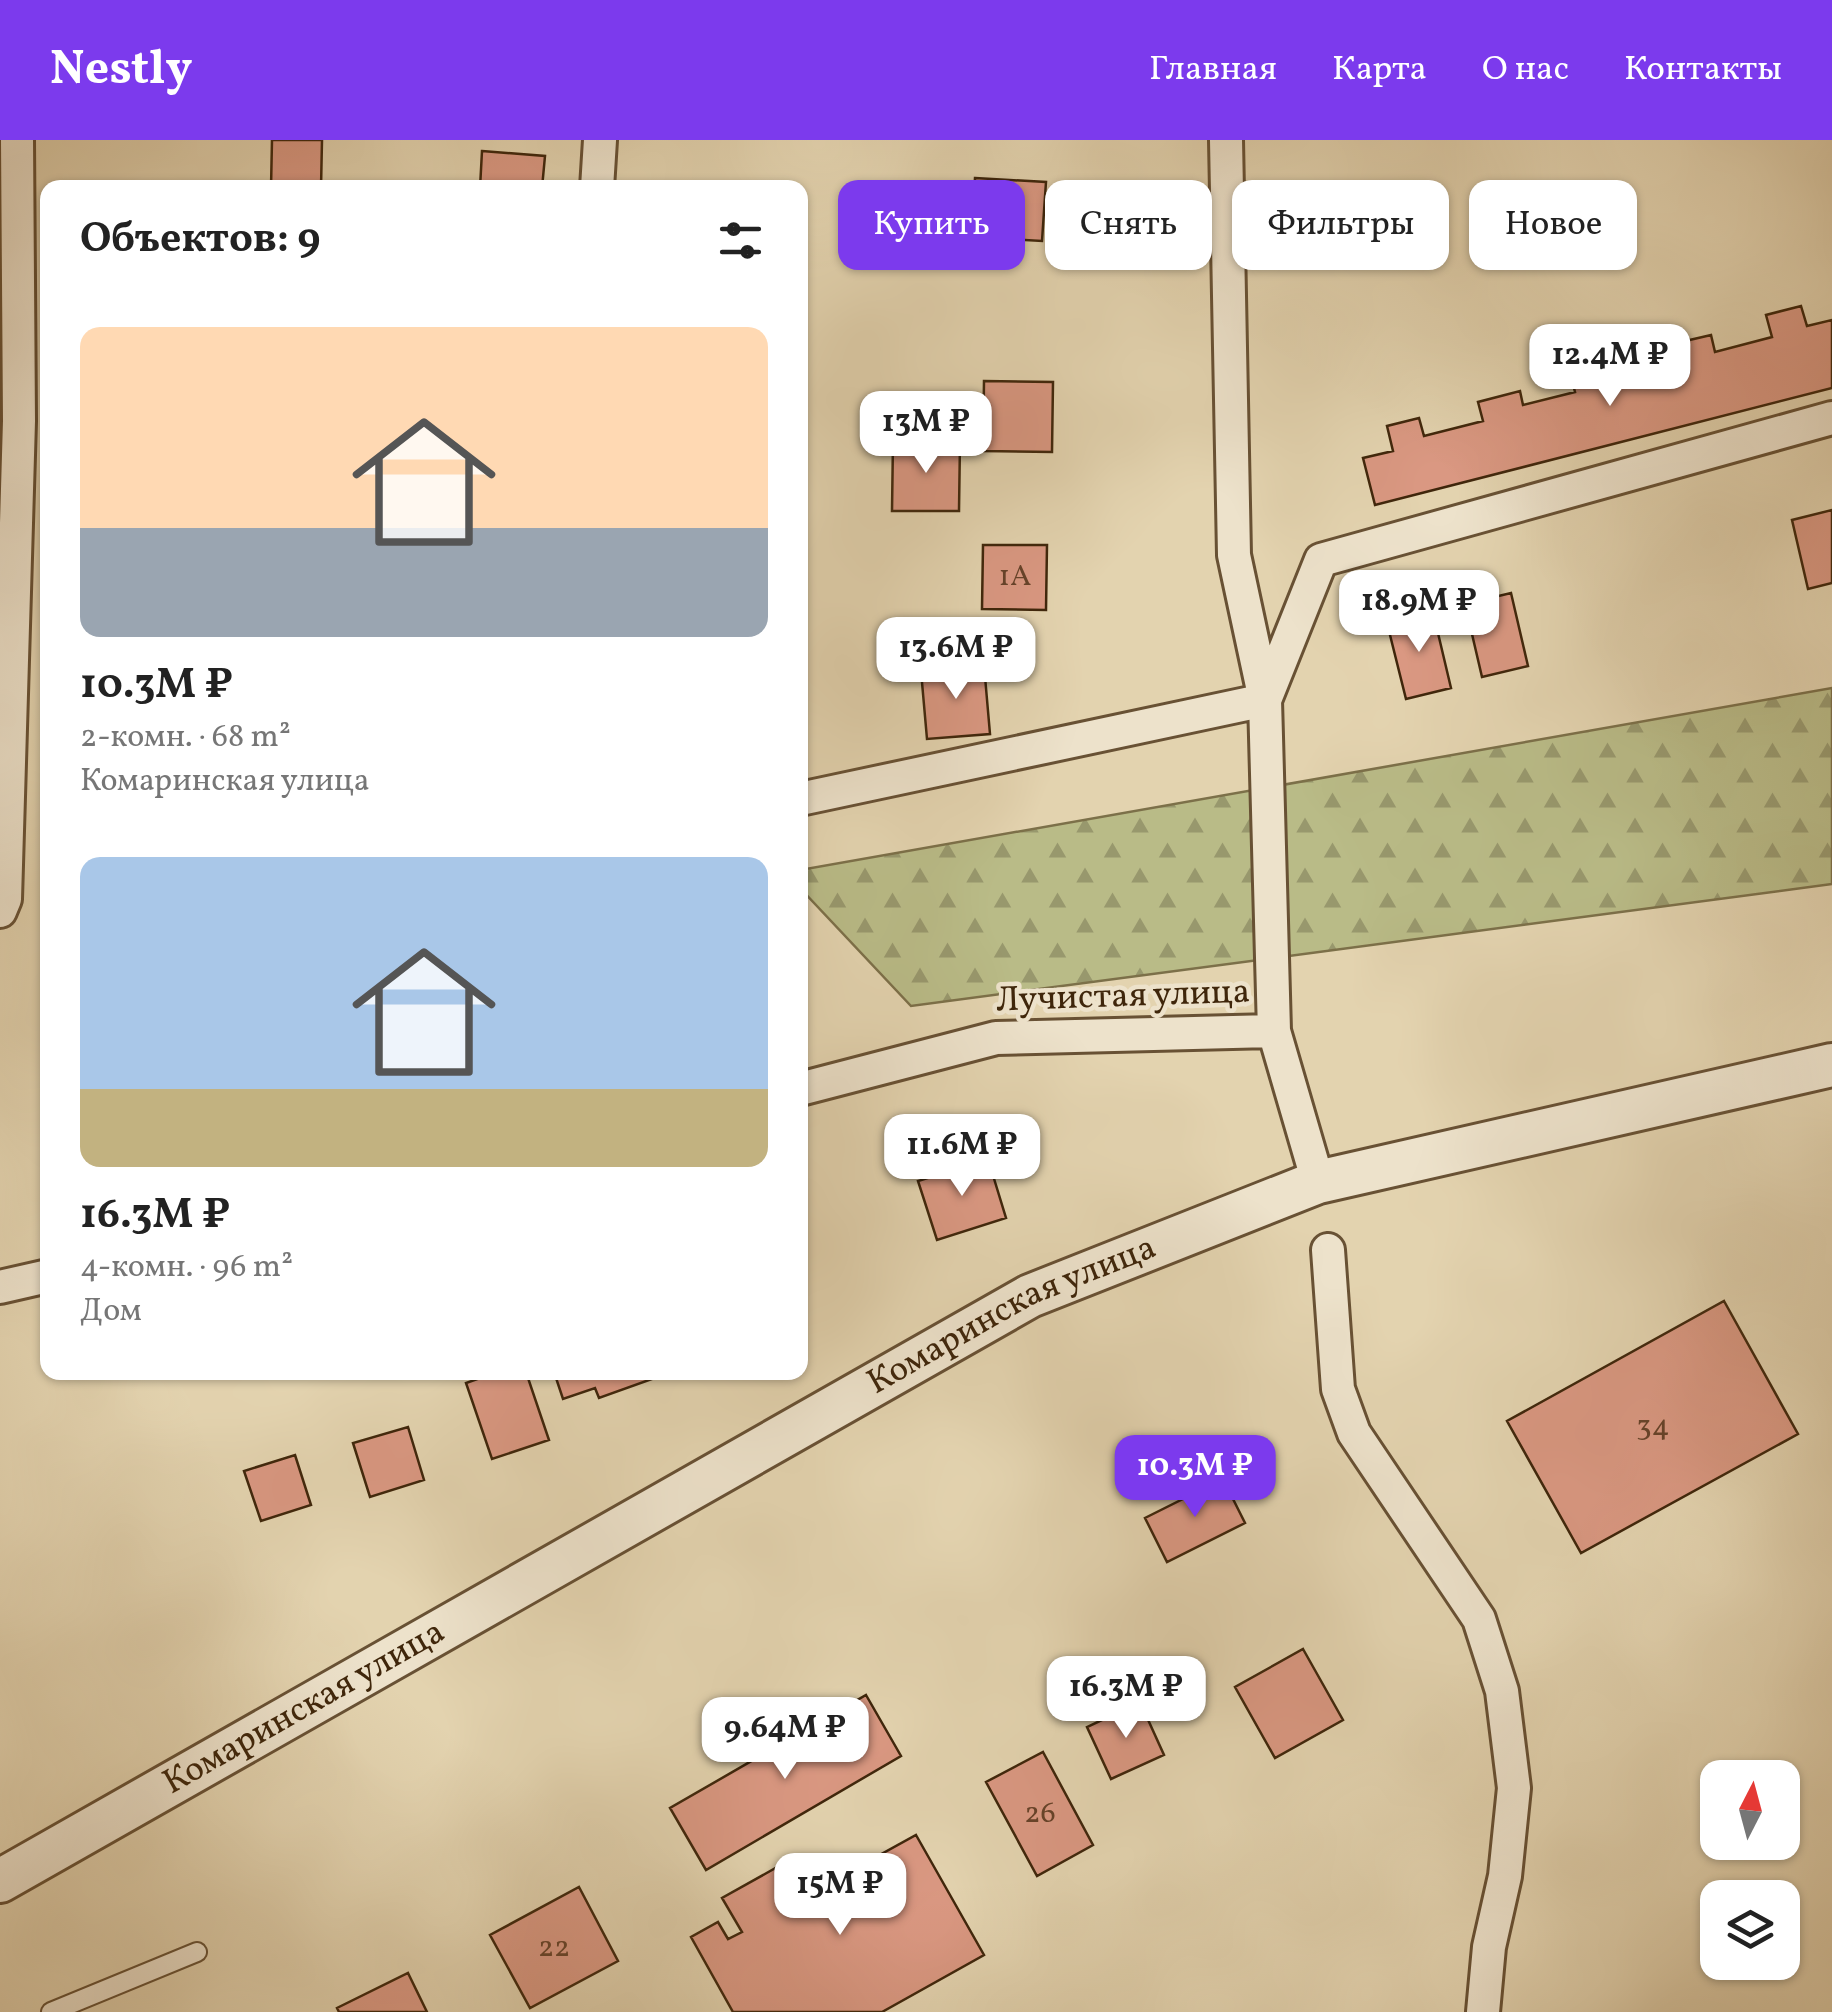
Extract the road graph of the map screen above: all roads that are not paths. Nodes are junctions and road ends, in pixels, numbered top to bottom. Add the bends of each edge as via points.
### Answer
1 (17, 140) edge
2 (600, 140) edge
3 (1226, 140) edge
4 (598, 180) edge
5 (1832, 418) edge
6 (1265, 700) junction
7 (808, 797) edge
8 (0, 911) edge
9 (1274, 1031) junction
10 (1832, 1064) edge
11 (808, 1087) edge
12 (1318, 1182) junction
13 (1328, 1250) dead end
14 (40, 1278) edge
15 (0, 1287) edge
16 (0, 1880) edge
17 (197, 1952) dead end
18 (51, 2012) edge
19 (1482, 2012) edge

1 - 8 street via 19,421
2 - 4 street
3 - 6 street via 1234,555
5 - 6 street via 1321,560
6 - 7 street
6 - 9 street
9 - 11 street, Лучистая улица via 996,1038
9 - 12 street
10 - 12 street, Комаринская улица
12 - 16 street, Комаринская улица via 1030,1296
13 - 19 street via 1338,1389 1354,1433 1479,1619 1502,1690 1514,1788
14 - 15 street
17 - 18 lane

